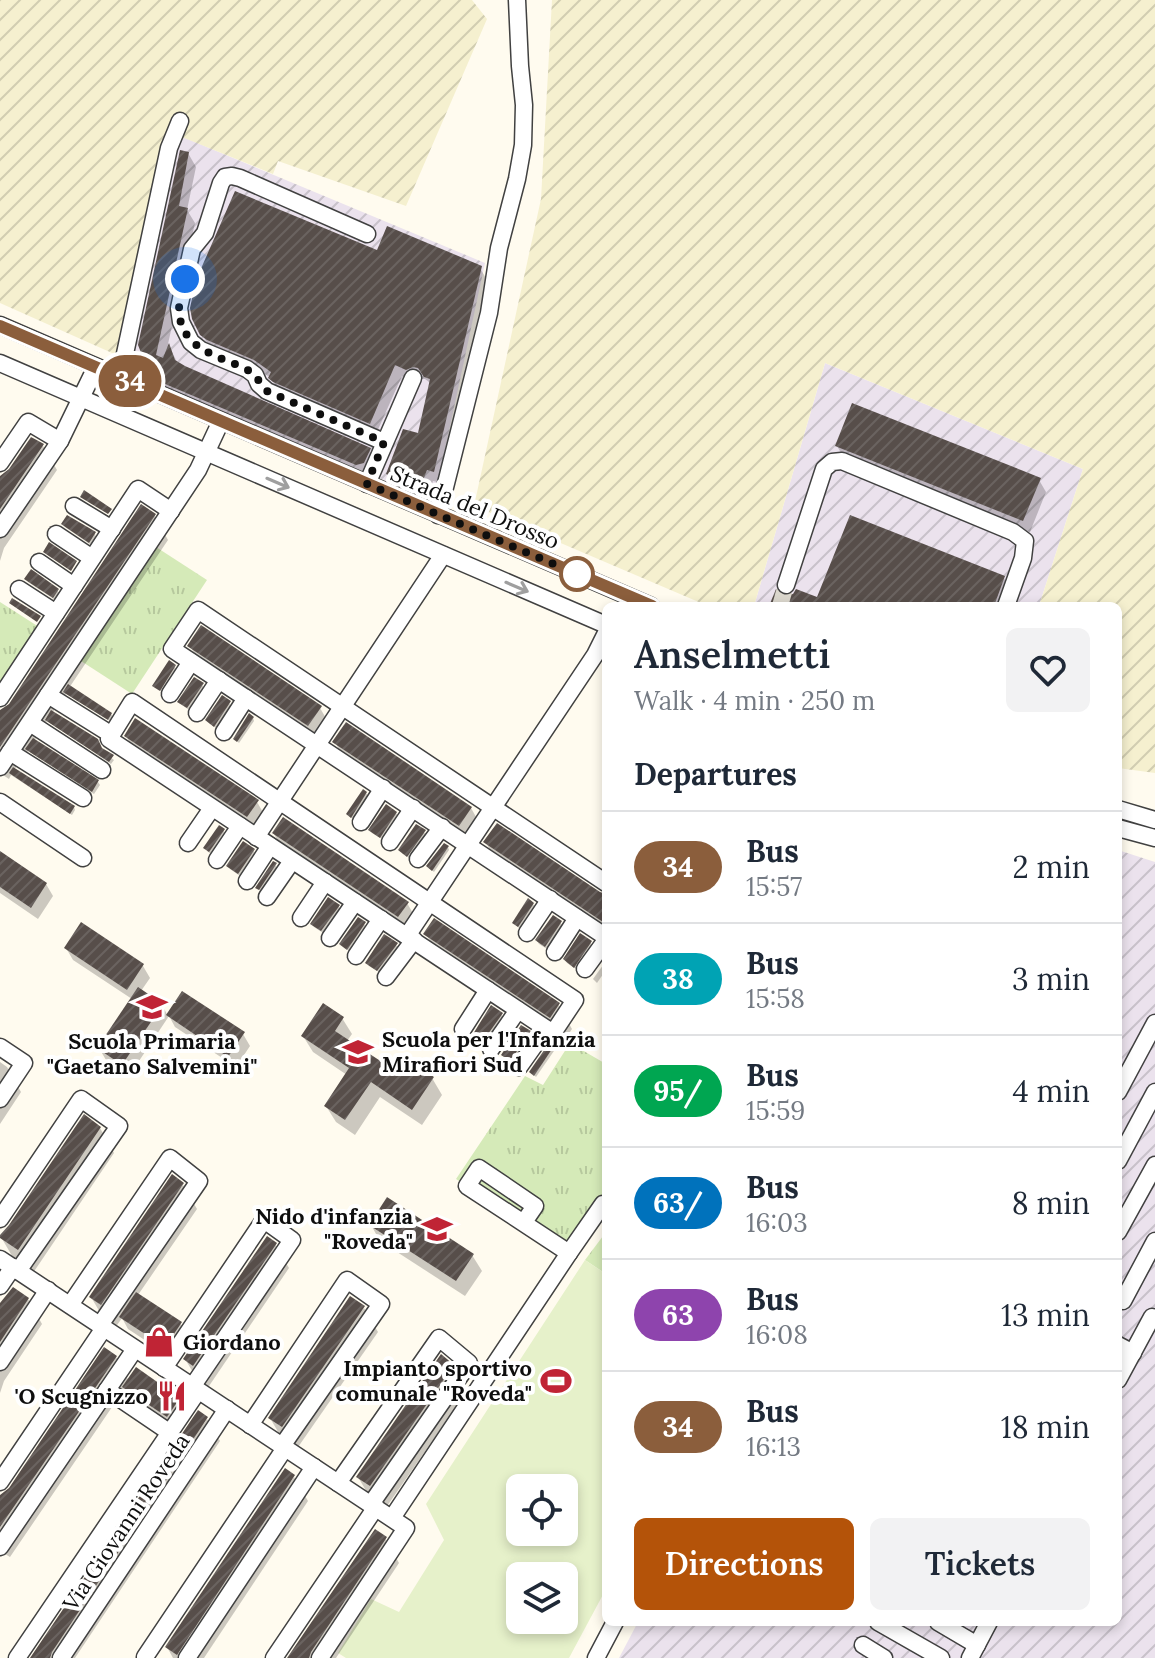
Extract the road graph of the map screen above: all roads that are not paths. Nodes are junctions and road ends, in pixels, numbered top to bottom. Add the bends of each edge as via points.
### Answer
1 (517, 0) edge
2 (180, 121) dead end
3 (367, 234) dead end
4 (0, 326) edge
5 (0, 363) edge
6 (96, 367) junction
7 (120, 377) junction
8 (413, 378) dead end
9 (82, 398) junction
10 (221, 421) junction
11 (60, 441) junction
12 (384, 442) junction
13 (206, 452) junction
14 (0, 463) edge
15 (367, 484) junction
16 (74, 506) dead end
17 (171, 511) junction
18 (438, 515) junction
19 (0, 529) edge
20 (112, 529) junction
21 (56, 534) dead end
22 (443, 555) junction
23 (92, 558) junction
24 (39, 562) dead end
25 (786, 585) tunnel mouth
26 (74, 586) junction
27 (19, 589) dead end
28 (621, 600) edge
29 (1007, 602) edge
30 (56, 613) junction
31 (602, 623) edge
32 (602, 641) edge
33 (191, 662) junction
34 (219, 680) junction
35 (170, 694) dead end
36 (48, 695) junction
37 (0, 698) edge
38 (246, 698) junction
39 (342, 706) junction
40 (197, 713) dead end
41 (30, 723) junction
42 (104, 730) dead end
43 (224, 732) dead end
44 (317, 744) junction
45 (10, 752) junction
46 (0, 767) edge
47 (102, 770) dead end
48 (383, 788) junction
49 (83, 798) dead end
50 (279, 800) junction
51 (0, 802) edge
52 (212, 808) junction
53 (413, 808) junction
54 (494, 808) junction
55 (1122, 810) edge
56 (1155, 820) edge
57 (361, 822) dead end
58 (240, 826) junction
59 (442, 827) junction
60 (1122, 829) edge
61 (1155, 838) edge
62 (263, 842) junction
63 (390, 842) dead end
64 (188, 843) dead end
65 (469, 845) junction
66 (83, 858) dead end
67 (418, 859) dead end
68 (217, 860) dead end
69 (292, 861) junction
70 (602, 880) edge
71 (247, 881) dead end
72 (325, 882) junction
73 (267, 897) dead end
74 (550, 899) junction
75 (355, 902) junction
76 (431, 903) junction
77 (301, 918) dead end
78 (577, 918) junction
79 (381, 919) junction
80 (527, 933) dead end
81 (602, 935) edge
82 (330, 938) dead end
83 (410, 938) junction
84 (602, 944) edge
85 (555, 952) dead end
86 (356, 956) dead end
87 (585, 969) dead end
88 (386, 977) dead end
89 (488, 990) junction
90 (518, 1010) junction
91 (1155, 1023) edge
92 (463, 1029) dead end
93 (546, 1029) junction
94 (0, 1047) edge
95 (491, 1049) dead end
96 (519, 1067) dead end
97 (1122, 1085) edge
98 (1155, 1092) edge
99 (0, 1099) edge
100 (1122, 1154) edge
101 (1155, 1165) edge
102 (602, 1205) edge
103 (0, 1219) edge
104 (524, 1222) dead end
105 (1122, 1225) edge
106 (1155, 1241) edge
107 (569, 1253) junction
108 (10, 1265) edge
109 (0, 1286) edge
110 (48, 1290) junction
111 (1123, 1301) dead end
112 (70, 1305) junction
113 (1152, 1317) dead end
114 (102, 1327) junction
115 (135, 1349) junction
116 (1125, 1349) edge
117 (0, 1362) edge
118 (164, 1368) junction
119 (195, 1389) junction
120 (107, 1390) junction
121 (227, 1409) junction
122 (250, 1425) junction
123 (169, 1432) junction
124 (284, 1447) junction
125 (314, 1467) junction
126 (0, 1482) edge
127 (338, 1483) junction
128 (373, 1506) junction
129 (399, 1523) junction
130 (0, 1547) edge
131 (613, 1626) edge
132 (885, 1626) edge
133 (943, 1626) edge
134 (987, 1626) edge
135 (863, 1645) dead end
136 (973, 1652) edge
137 (17, 1658) edge
138 (61, 1658) edge
139 (145, 1658) edge
140 (187, 1658) edge
141 (274, 1658) edge
142 (320, 1658) edge
143 (596, 1658) edge
144 (884, 1658) edge
145 (941, 1658) edge

1 - 18 street via 523,145 489,313
2 - 7 street via 169,148
3 - 12 street via 240,178 225,177 205,233 192,249 179,308 191,342 201,350 247,369 267,391
4 - 6 street, Strada del Drosso
5 - 9 street
6 - 7 street, Strada del Drosso
6 - 9 street
7 - 10 street, Strada del Drosso
8 - 12 street
9 - 11 street
9 - 13 street
10 - 13 street
10 - 15 street, Strada del Drosso
11 - 14 street via 28,422
11 - 19 street
12 - 15 street
13 - 17 street
13 -> 22 street
15 - 18 street, Strada del Drosso
16 - 20 street
17 - 20 street via 138,489
17 - 36 street
18 - 28 street, Strada del Drosso
20 - 23 street
21 - 23 street
22 -> 31 street
22 - 39 street
23 - 26 street
24 - 26 street
25 - 29 street via 824,469 842,461 1025,541
26 - 30 street
27 - 30 street
30 - 37 street
32 - 54 street
33 - 34 street
33 - 35 street
33 - 39 street via 172,649 198,610
34 - 38 street
34 - 40 street
36 - 41 street
36 - 42 street
38 - 43 street
38 - 44 street
39 - 44 street
39 - 54 street
41 - 45 street
41 - 47 street
44 - 48 street
44 - 50 street
45 - 46 street
45 - 49 street
48 - 53 street
48 - 57 street
50 - 52 street via 132,702 109,739
50 - 62 street
50 - 76 street
51 - 66 street
52 - 58 street
52 - 64 street
53 - 59 street
53 - 63 street
54 - 65 street
54 - 70 street
55 - 56 street
58 - 62 street
58 - 68 street
59 - 65 street
59 - 67 street
60 - 61 street
62 - 69 street
62 - 71 street
65 - 74 street
65 - 76 street
69 - 72 street
69 - 73 street
72 - 75 street
72 - 77 street
74 - 78 street
74 - 80 street
75 - 79 street
75 - 82 street
76 - 83 street
76 - 93 street via 575,1000 553,1033
78 - 81 street
78 - 85 street
79 - 83 street
79 - 86 street
83 - 88 street
83 - 89 street
84 - 87 street
89 - 90 street
89 - 92 street
90 - 93 street
90 - 95 street
91 - 97 street
93 - 96 street
94 - 99 street via 24,1063
98 - 100 street
101 - 105 street
102 - 107 street
103 - 108 street via 81,1099 119,1126
104 - 107 street
106 - 111 street
107 - 129 street
108 - 109 street
108 - 110 street
110 - 112 street
110 - 117 street
112 - 114 street
112 - 114 street via 170,1158 199,1181
113 - 116 street
114 - 115 street
114 - 126 street
115 - 118 street
115 - 120 street
118 - 119 street
118 - 119 street, Via Giovanni Roveda via 264,1220 292,1240
119 - 121 street
119 - 123 street, Via Giovanni Roveda
120 - 123 street, Via Giovanni Roveda
120 - 130 street
121 - 122 street
121 - 138 street, Via Giovanni Roveda
122 - 124 street
122 - 124 street via 347,1280 381,1304
123 - 137 street, Via Giovanni Roveda
124 - 125 street
124 - 139 street
125 - 127 street
125 - 140 street
127 - 128 street
127 - 128 street via 439,1338 469,1363
128 - 129 street
128 - 141 street
129 - 142 street
131 - 143 street
132 - 145 street
133 - 136 street
134 - 136 street
135 - 144 street

